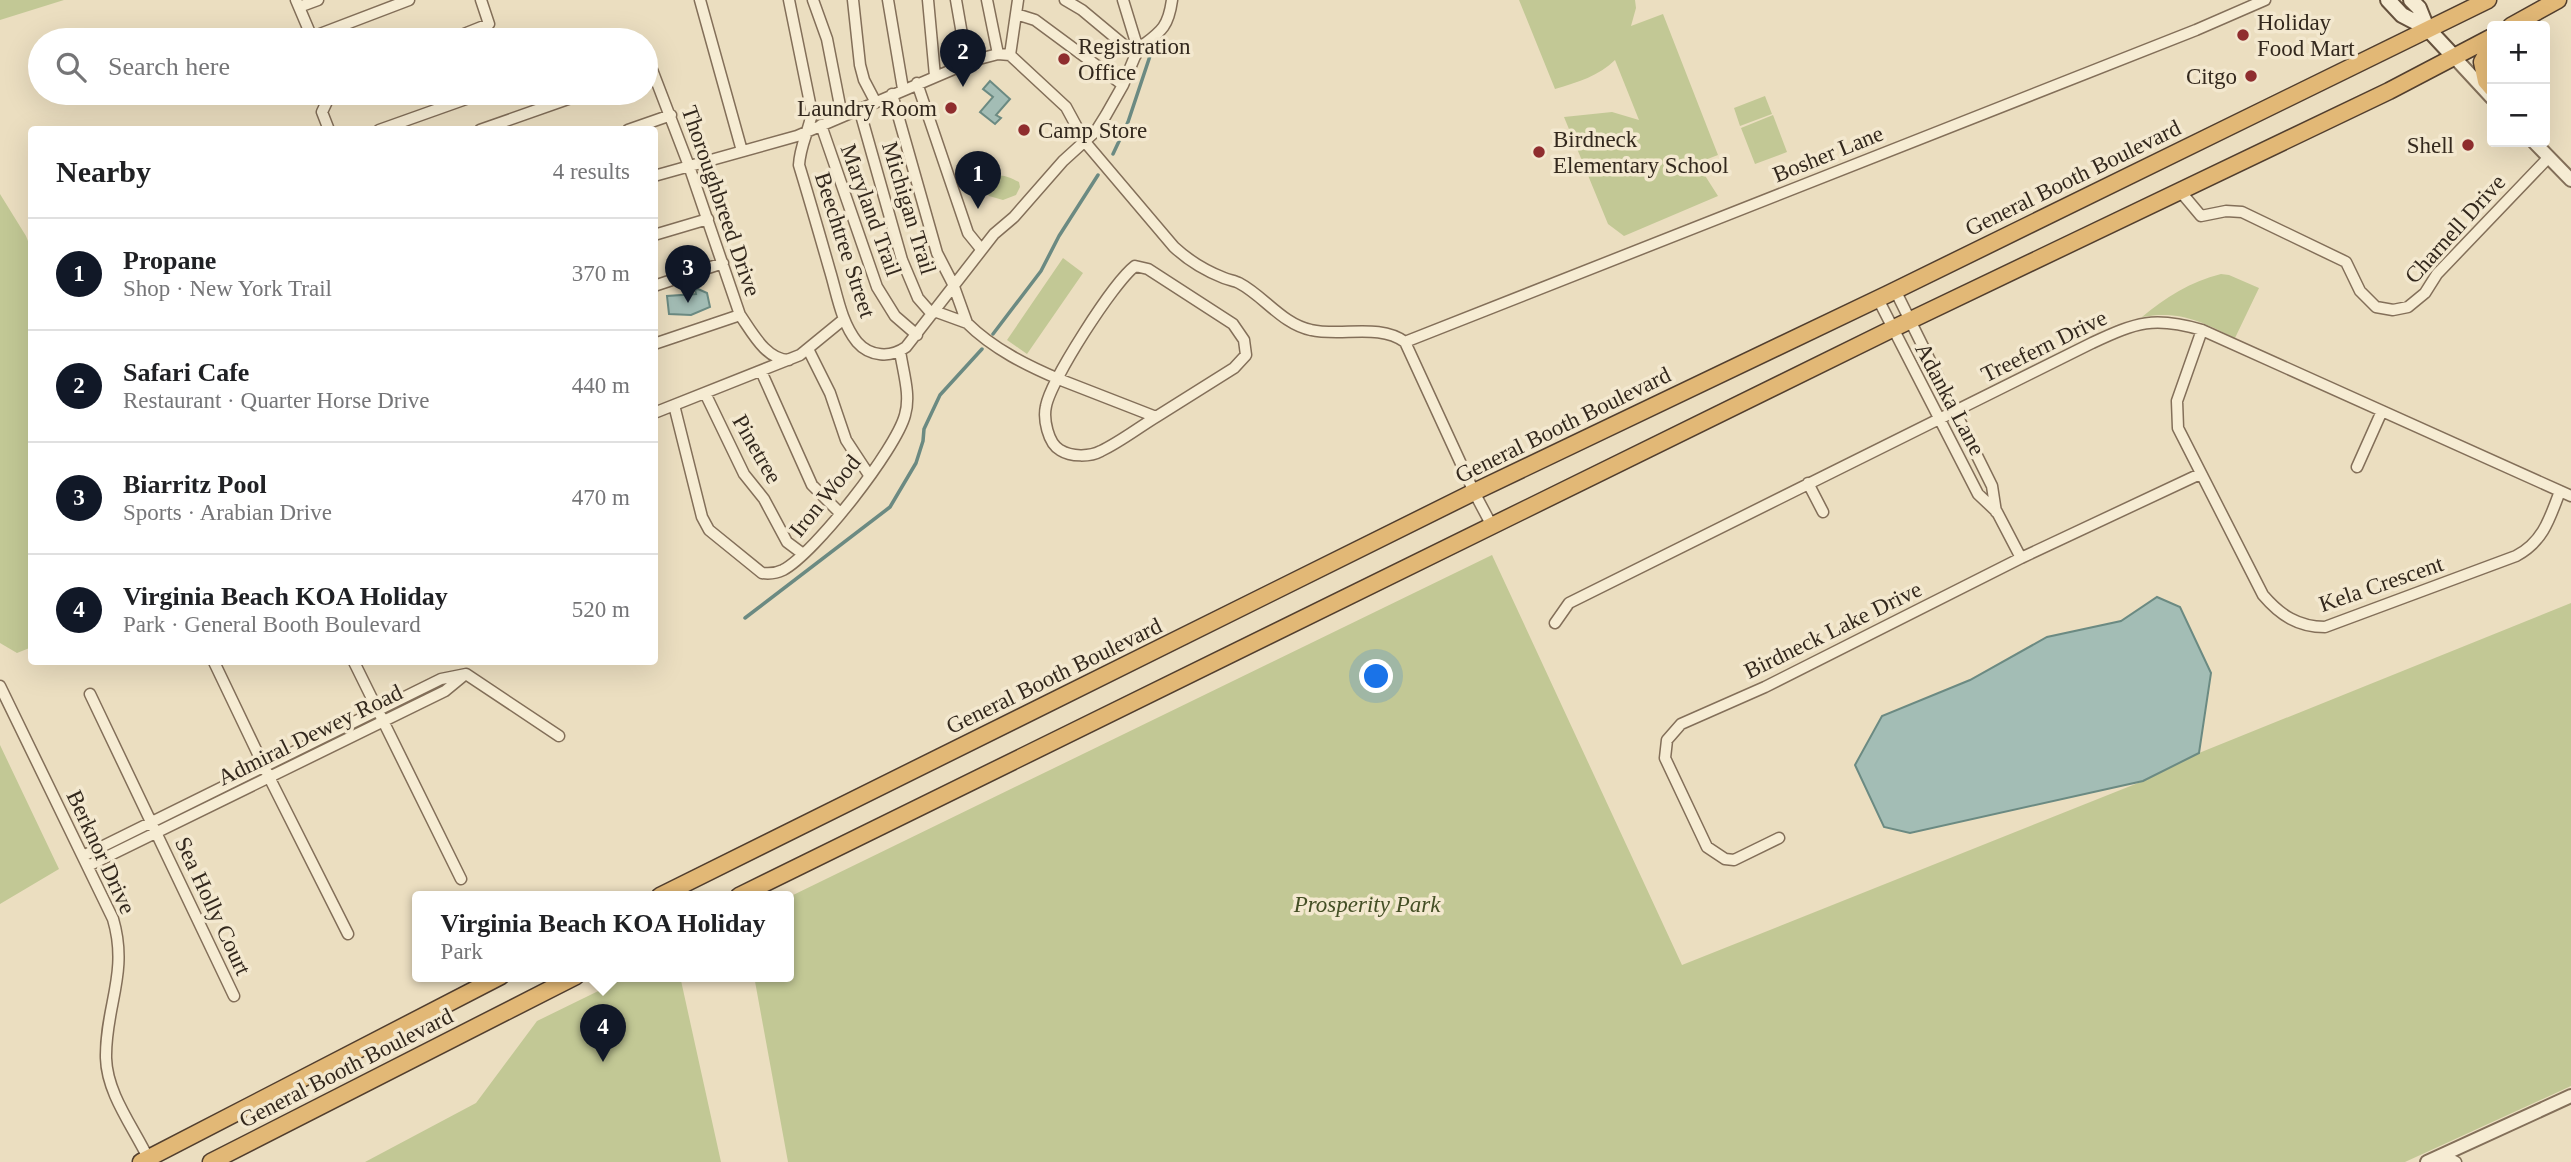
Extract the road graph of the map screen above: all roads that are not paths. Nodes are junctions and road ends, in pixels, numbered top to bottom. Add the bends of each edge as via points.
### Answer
1 (318, 0) edge
2 (410, 0) edge
3 (481, 0) edge
4 (700, 0) edge
5 (789, 0) edge
6 (813, 0) edge
7 (853, 0) edge
8 (888, 0) edge
9 (928, 0) edge
10 (956, 0) edge
11 (987, 0) edge
12 (1018, 0) edge
13 (1065, 0) edge
14 (1123, 0) edge
15 (1172, 0) edge
16 (2265, 0) edge
17 (2388, 0) edge
18 (2411, 0) edge
19 (2488, 0) edge
20 (2558, 0) edge
21 (297, 3) edge
22 (1016, 14) junction
23 (2520, 21) edge
24 (308, 28) edge
25 (339, 28) edge
26 (479, 28) edge
27 (2427, 28) junction
28 (2487, 40) edge
29 (1137, 52) junction
30 (2487, 53) edge
31 (998, 54) junction
32 (1010, 55) junction
33 (2455, 58) junction
34 (967, 63) junction
35 (935, 76) junction
36 (2487, 82) edge
37 (917, 83) junction
38 (1123, 85) junction
39 (658, 87) edge
40 (904, 89) junction
41 (2487, 93) edge
42 (892, 94) junction
43 (875, 101) junction
44 (326, 105) edge
45 (449, 105) edge
46 (551, 105) edge
47 (859, 108) junction
48 (671, 115) junction
49 (842, 116) junction
50 (821, 125) junction
51 (328, 126) edge
52 (390, 126) edge
53 (491, 126) edge
54 (639, 126) edge
55 (809, 131) junction
56 (1085, 142) junction
57 (2539, 147) edge
58 (742, 151) junction
59 (2549, 157) junction
60 (689, 166) junction
61 (658, 175) edge
62 (2571, 180) edge
63 (2180, 191) junction
64 (708, 219) junction
65 (658, 235) edge
66 (981, 249) junction
67 (723, 263) junction
68 (953, 284) junction
69 (658, 285) edge
70 (1895, 290) junction
71 (1878, 299) junction
72 (933, 312) junction
73 (740, 315) junction
74 (844, 319) junction
75 (1910, 320) junction
76 (967, 323) junction
77 (1892, 329) junction
78 (2202, 330) junction
79 (917, 334) junction
80 (1405, 342) junction
81 (658, 343) edge
82 (807, 349) junction
83 (900, 351) junction
84 (789, 360) junction
85 (761, 372) junction
86 (1056, 378) junction
87 (705, 393) junction
88 (674, 405) junction
89 (658, 411) edge
90 (1954, 411) junction
91 (2382, 411) junction
92 (1156, 417) junction
93 (1939, 418) junction
94 (2357, 467) dead end
95 (2200, 474) junction
96 (869, 475) junction
97 (1808, 483) junction
98 (2560, 491) junction
99 (1474, 492) junction
100 (2571, 496) edge
101 (1824, 512) dead end
102 (1997, 512) junction
103 (840, 513) junction
104 (1492, 526) junction
105 (803, 554) junction
106 (2021, 558) junction
107 (1555, 623) dead end
108 (215, 665) edge
109 (356, 665) edge
110 (466, 674) junction
111 (0, 686) edge
112 (90, 694) dead end
113 (378, 710) junction
114 (383, 721) junction
115 (559, 736) dead end
116 (264, 767) junction
117 (269, 777) junction
118 (152, 822) junction
119 (157, 832) junction
120 (1779, 838) dead end
121 (83, 856) junction
122 (88, 866) junction
123 (461, 879) dead end
124 (670, 891) edge
125 (749, 891) edge
126 (348, 934) dead end
127 (489, 982) edge
128 (564, 982) edge
129 (234, 996) dead end
130 (2571, 1096) edge
131 (2440, 1159) edge
132 (146, 1161) edge
133 (211, 1162) edge
134 (2427, 1162) edge
135 (2456, 1162) edge

1 - 21 street
2 - 25 street
3 - 26 street via 489,24
4 - 58 street
5 - 55 street, Beechtree Street via 812,113
6 - 49 street via 827,40
7 - 43 street via 860,65
8 - 40 street
9 - 35 street
10 - 34 street
11 - 31 street
12 - 22 street
13 - 29 street
14 - 29 street
15 - 29 street via 1169,20 1161,32
16 - 80 street, Bosher Lane
17 - 27 main road via 2402,15
18 - 27 main road
19 - 27 highway, General Booth Boulevard
20 - 23 highway
21 - 24 street
22 - 32 street
22 - 38 street via 1035,20
27 - 33 main road
27 - 70 highway, General Booth Boulevard
28 - 33 highway
29 - 38 street
30 - 36 highway via 2482,62
31 - 32 street
31 - 34 street
32 - 56 street via 1066,107
33 - 41 street
33 - 63 highway
34 - 35 street
35 - 37 street
37 - 40 street
37 - 66 street via 968,233
38 - 56 street
39 - 48 street, Thoroughbreed Drive
40 - 42 street
42 - 43 street
42 - 68 street via 937,253
43 - 47 street
44 - 51 street via 323,112
45 - 52 street
46 - 53 street
47 - 49 street
47 - 72 street, Michigan Trail via 902,260 918,298
48 - 54 street
48 - 60 street, Thoroughbreed Drive
49 - 50 street
50 - 55 street
50 - 79 street, Maryland Trail via 877,287 895,316
55 - 58 street
55 - 74 street, Beechtree Street via 800,148 799,166
56 - 66 street
56 - 80 street via 1187,259 1238,282 1295,325 1333,332 1385,332
57 - 59 street
58 - 60 street
59 - 62 street
59 - 63 street, Charnell Drive via 2437,274 2425,293 2407,307 2393,310 2376,307 2360,291 2346,262 2242,212 2201,216
60 - 61 street
60 - 64 street, Thoroughbreed Drive
63 - 75 highway
64 - 65 street
64 - 67 street, Thoroughbreed Drive
66 - 68 street
67 - 69 street
67 - 73 street, Thoroughbreed Drive
68 - 72 street
68 - 76 street
70 - 71 highway, General Booth Boulevard
70 - 75 street, Adanka Lane
71 - 77 street, Adanka Lane
71 - 99 highway, General Booth Boulevard
72 - 76 street
72 - 79 street
73 - 81 street, Thoroughbreed Drive
73 - 84 street via 770,353
74 - 82 street
74 - 83 street, Beechtree Street via 866,349 884,355
75 - 77 highway
75 - 90 street, Adanka Lane
76 - 86 street via 1016,359
77 - 93 street, Adanka Lane
77 - 104 highway
78 - 90 street, Treefern Drive via 2167,321 2134,325
78 - 91 street, Treefern Drive
78 - 95 street, Kela Crescent via 2176,413 2178,428
79 - 83 street
80 - 99 street
82 - 84 street
82 - 96 street via 830,393 846,440
83 - 96 street, Iron Wood via 908,402 905,417
84 - 85 street
85 - 87 street
85 - 103 street via 812,485
86 - 92 street
86 - 92 street via 1045,408 1049,436 1058,450 1076,456 1099,452
86 - 92 street via 1127,272 1135,266 1148,269 1233,324 1244,340 1246,355 1234,368
87 - 88 street
87 - 105 street, Pinetree via 744,474 764,499 787,542
88 - 89 street
88 - 105 street, Iron Wood via 709,530 762,573 784,570
90 - 93 street, Treefern Drive
90 - 102 street, Adanka Lane via 1992,486
91 - 94 street
91 - 98 street, Treefern Drive
93 - 97 street, Treefern Drive
93 - 102 street, Adanka Lane via 1978,494
95 - 98 street, Kela Crescent via 2263,596 2276,611 2312,627 2325,627 2531,549
95 - 106 street, Birdneck Lake Drive
96 - 103 street, Iron Wood
97 - 101 street
97 - 107 street, Treefern Drive via 1569,603
98 - 100 street, Treefern Drive
99 - 104 street
99 - 124 highway, General Booth Boulevard
102 - 106 street, Adanka Lane
103 - 105 street, Iron Wood
104 - 125 highway
106 - 120 street, Birdneck Lake Drive via 1674,730 1667,740 1665,758 1707,847 1734,860
108 - 116 street
109 - 113 street
110 - 113 street, Admiral Dewey Road via 441,679
110 - 114 street, Admiral Dewey Road via 445,691
110 - 115 street
111 - 121 street, Berknor Drive
112 - 118 street, Sea Holly Court
113 - 114 street
113 - 116 street, Admiral Dewey Road
114 - 117 street, Admiral Dewey Road
114 - 123 street
116 - 117 street
116 - 118 street, Admiral Dewey Road
117 - 119 street, Admiral Dewey Road
117 - 126 street
118 - 119 street, Sea Holly Court
118 - 121 street, Admiral Dewey Road
119 - 122 street, Admiral Dewey Road
119 - 129 street, Sea Holly Court
121 - 122 street, Berknor Drive
122 - 132 street, Berknor Drive via 118,936 120,966 106,1061 117,1098
127 - 132 highway, General Booth Boulevard
128 - 133 highway, General Booth Boulevard
130 - 131 street
131 - 134 street
131 - 135 street

